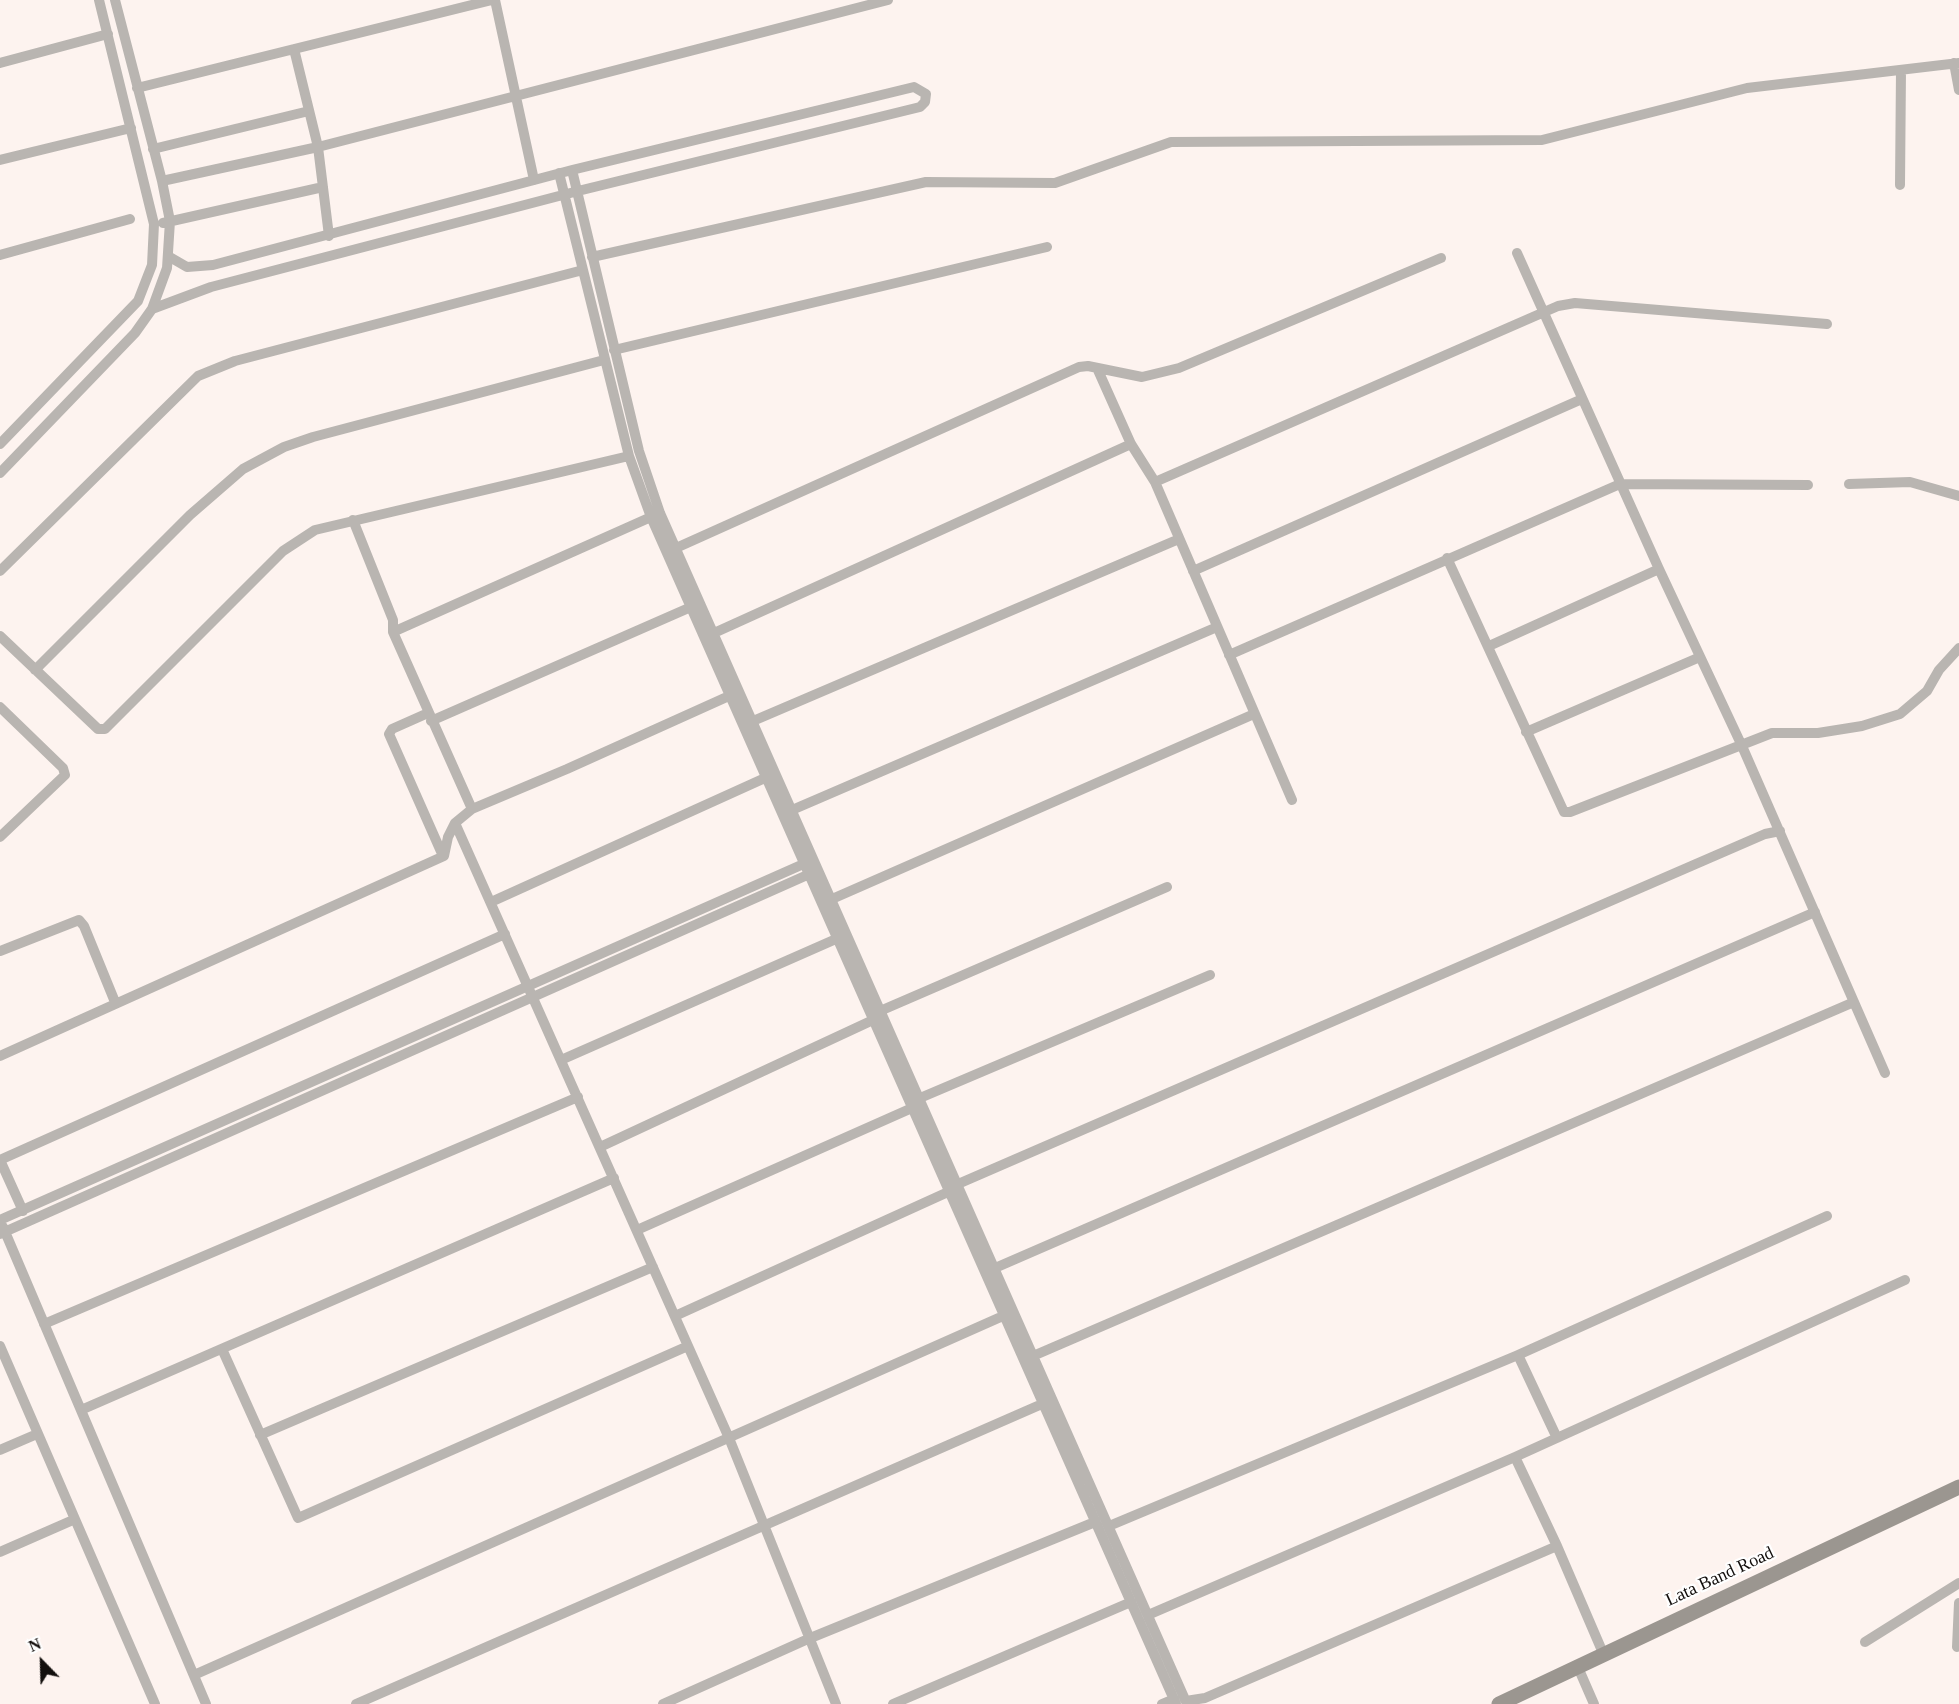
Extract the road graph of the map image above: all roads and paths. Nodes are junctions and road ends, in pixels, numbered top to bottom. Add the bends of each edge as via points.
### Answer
1 (99, 0) edge
2 (115, 0) edge
3 (493, 0) edge
4 (888, 0) edge
5 (108, 34) junction
6 (294, 49) junction
7 (0, 63) edge
8 (1956, 63) edge
9 (1901, 70) junction
10 (137, 88) junction
11 (1959, 90) edge
12 (518, 96) junction
13 (309, 111) junction
14 (131, 128) junction
15 (318, 147) junction
16 (153, 149) junction
17 (0, 160) edge
18 (572, 170) junction
19 (559, 173) junction
20 (534, 180) junction
21 (162, 181) junction
22 (1900, 185) dead end
23 (323, 187) junction
24 (578, 191) junction
25 (564, 195) junction
26 (130, 219) dead end
27 (170, 221) junction
28 (154, 224) junction
29 (329, 236) junction
30 (1047, 247) dead end
31 (1517, 253) dead end
32 (0, 255) edge
33 (168, 256) junction
34 (592, 257) junction
35 (1441, 258) dead end
36 (583, 270) junction
37 (152, 309) junction
38 (1544, 312) junction
39 (1827, 324) dead end
40 (614, 350) junction
41 (604, 360) junction
42 (1097, 368) junction
43 (1582, 399) junction
44 (0, 444) edge
45 (1131, 444) junction
46 (629, 456) junction
47 (640, 472) junction
48 (0, 473) edge
49 (1155, 482) junction
50 (1620, 483) junction
51 (1849, 483) dead end
52 (1808, 485) dead end
53 (1959, 496) edge
54 (651, 517) junction
55 (352, 520) junction
56 (1179, 539) junction
57 (676, 548) junction
58 (1448, 558) junction
59 (1659, 569) junction
60 (0, 571) edge
61 (1193, 571) junction
62 (691, 608) junction
63 (1217, 627) junction
64 (393, 632) junction
65 (714, 633) junction
66 (0, 636) edge
67 (1489, 646) junction
68 (1959, 648) edge
69 (1229, 655) junction
70 (1700, 657) junction
71 (35, 670) junction
72 (729, 696) junction
73 (1, 710) edge
74 (1254, 714) junction
75 (430, 717) junction
76 (753, 722) junction
77 (1526, 732) junction
78 (1742, 746) junction
79 (765, 778) junction
80 (1292, 800) dead end
81 (472, 808) junction
82 (792, 810) junction
83 (455, 823) junction
84 (1780, 831) junction
85 (0, 837) edge
86 (444, 856) junction
87 (808, 861) junction
88 (818, 870) junction
89 (808, 875) junction
90 (1167, 887) dead end
91 (832, 899) junction
92 (491, 902) junction
93 (1815, 912) junction
94 (505, 934) junction
95 (836, 939) junction
96 (0, 951) edge
97 (1210, 975) dead end
98 (528, 986) junction
99 (533, 997) junction
100 (115, 1002) junction
101 (1854, 1002) junction
102 (880, 1011) junction
103 (873, 1020) junction
104 (0, 1056) edge
105 (561, 1060) junction
106 (1885, 1073) dead end
107 (578, 1097) junction
108 (920, 1098) junction
109 (912, 1108) junction
110 (600, 1147) junction
111 (0, 1160) edge
112 (614, 1178) junction
113 (958, 1184) junction
114 (948, 1192) junction
115 (23, 1210) junction
116 (1827, 1216) dead end
117 (1, 1227) edge
118 (637, 1230) junction
119 (653, 1267) junction
120 (995, 1268) junction
121 (1905, 1280) dead end
122 (675, 1316) junction
123 (1003, 1316) junction
124 (44, 1324) junction
125 (0, 1346) edge
126 (688, 1346) junction
127 (222, 1349) junction
128 (1518, 1354) junction
129 (1034, 1356) junction
130 (1042, 1404) junction
131 (81, 1410) junction
132 (37, 1434) junction
133 (260, 1435) junction
134 (729, 1438) junction
135 (1557, 1438) junction
136 (1071, 1440) junction
137 (1060, 1445) junction
138 (0, 1450) edge
139 (1515, 1457) junction
140 (1959, 1487) edge
141 (73, 1520) junction
142 (1095, 1522) junction
143 (765, 1525) junction
144 (1109, 1526) junction
145 (1557, 1546) junction
146 (0, 1552) edge
147 (1959, 1583) edge
148 (1131, 1602) junction
149 (1959, 1603) edge
150 (1148, 1615) junction
151 (808, 1639) junction
152 (1865, 1642) dead end
153 (1957, 1647) dead end
154 (1603, 1653) junction
155 (1577, 1665) junction
156 (194, 1675) junction
157 (1181, 1702) edge
158 (155, 1704) edge
159 (206, 1704) edge
160 (356, 1704) edge
161 (663, 1704) edge
162 (836, 1704) edge
163 (893, 1704) edge
164 (1162, 1704) edge
165 (1499, 1704) edge
166 (1594, 1704) edge

1 - 5 street
2 - 10 street
3 - 6 street
3 - 12 street
4 - 12 street
5 - 7 street
5 - 14 street
6 - 10 street
6 - 13 street
8 - 9 street
8 - 11 street
9 - 22 street
9 - 34 street via 1747,88 1542,140 1171,142 1055,183 926,182
10 - 16 street
12 - 15 street
12 - 20 street
13 - 15 street
13 - 16 street
14 - 17 street
14 - 28 street
15 - 21 street
15 - 23 street
16 - 21 street
18 - 19 street
18 - 24 street
18 - 24 street via 914,87 926,94 920,107
19 - 20 street
19 - 25 street
20 - 29 street
21 - 27 street
23 - 27 street
23 - 29 street
24 - 25 street
24 - 34 street
25 - 36 street
25 - 37 street via 211,286
26 - 32 street
27 - 28 street
27 - 33 street
28 - 44 street via 152,265 138,301
29 - 33 street via 194,268
30 - 40 street
31 - 38 street
33 - 37 street
34 - 40 street
35 - 42 street via 1179,368 1142,377
36 - 41 street
36 - 60 street via 235,361 198,376
37 - 48 street via 135,333
38 - 39 street via 1575,303
38 - 43 street
38 - 49 street
40 - 47 street
41 - 46 street
41 - 71 street via 313,437 263,458 243,469 190,515
42 - 45 street
42 - 57 street via 1079,367
43 - 50 street
43 - 61 street
45 - 49 street
45 - 65 street
46 - 47 street
46 - 55 street
47 - 54 street
47 - 57 street
49 - 56 street
50 - 52 street
50 - 58 street
50 - 59 street
51 - 53 street via 1910,482
54 - 62 street
54 - 64 street
55 - 64 street via 393,620
55 - 71 street via 315,530 283,551 105,729 98,729
56 - 61 street
56 - 76 street
57 - 65 street
58 - 67 street
58 - 69 street
59 - 67 street
59 - 70 street
61 - 63 street
62 - 72 street
62 - 75 street
63 - 69 street
63 - 82 street
64 - 75 street
65 - 76 street
66 - 71 street
67 - 77 street
68 - 78 street via 1927,691 1900,714 1862,726 1818,733 1772,732
69 - 74 street
70 - 77 street
70 - 78 street
72 - 79 street
72 - 81 street via 567,770
73 - 85 street via 63,768 65,775
74 - 80 street
74 - 91 street
75 - 81 street
75 - 86 street via 392,729 389,734
76 - 82 street
77 - 78 street via 1564,812
78 - 84 street
79 - 87 street
79 - 92 street
81 - 83 street
82 - 87 street
83 - 86 street
83 - 92 street
84 - 93 street
84 - 113 street via 1765,834
86 - 100 street
87 - 88 street
87 - 89 street
87 - 98 street
88 - 89 street
88 - 91 street
89 - 95 street
89 - 99 street
90 - 102 street
91 - 102 street
92 - 94 street
93 - 101 street
93 - 120 street
94 - 98 street
94 - 111 street
95 - 103 street
95 - 105 street
96 - 100 street via 79,920
97 - 108 street
98 - 99 street
98 - 115 street
99 - 105 street
99 - 117 street
100 - 104 street
101 - 106 street
101 - 129 street
102 - 108 street
103 - 109 street
103 - 110 street
105 - 107 street
107 - 110 street
107 - 124 street
108 - 113 street
109 - 114 street
109 - 118 street
110 - 112 street
111 - 115 street
112 - 118 street
112 - 127 street
113 - 120 street
114 - 122 street
114 - 123 street
115 - 117 street
116 - 128 street
117 - 124 street
118 - 119 street
119 - 122 street
119 - 133 street
120 - 129 street
121 - 135 street
122 - 126 street
123 - 130 street
123 - 134 street
124 - 131 street
125 - 132 street
126 - 133 street via 303,1517 298,1518
126 - 134 street
127 - 131 street
127 - 133 street
128 - 135 street
128 - 144 street
129 - 136 street
130 - 137 street
130 - 143 street
131 - 156 street
132 - 138 street
132 - 141 street
134 - 143 street
134 - 156 street
135 - 139 street
136 - 137 street
136 - 144 street
137 - 142 street
139 - 145 street
139 - 150 street
140 - 154 main road, Lata Band Road
141 - 146 street
141 - 158 street
142 - 148 street
142 - 151 street
143 - 151 street
143 - 160 street
144 - 150 street
145 - 154 street
145 - 157 street via 1205,1698
147 - 152 street
148 - 157 street
148 - 163 street
149 - 153 street
150 - 157 street
151 - 161 street
151 - 162 street
154 - 155 main road, Lata Band Road
155 - 165 main road, Lata Band Road
155 - 166 street
156 - 159 street
157 - 164 street

